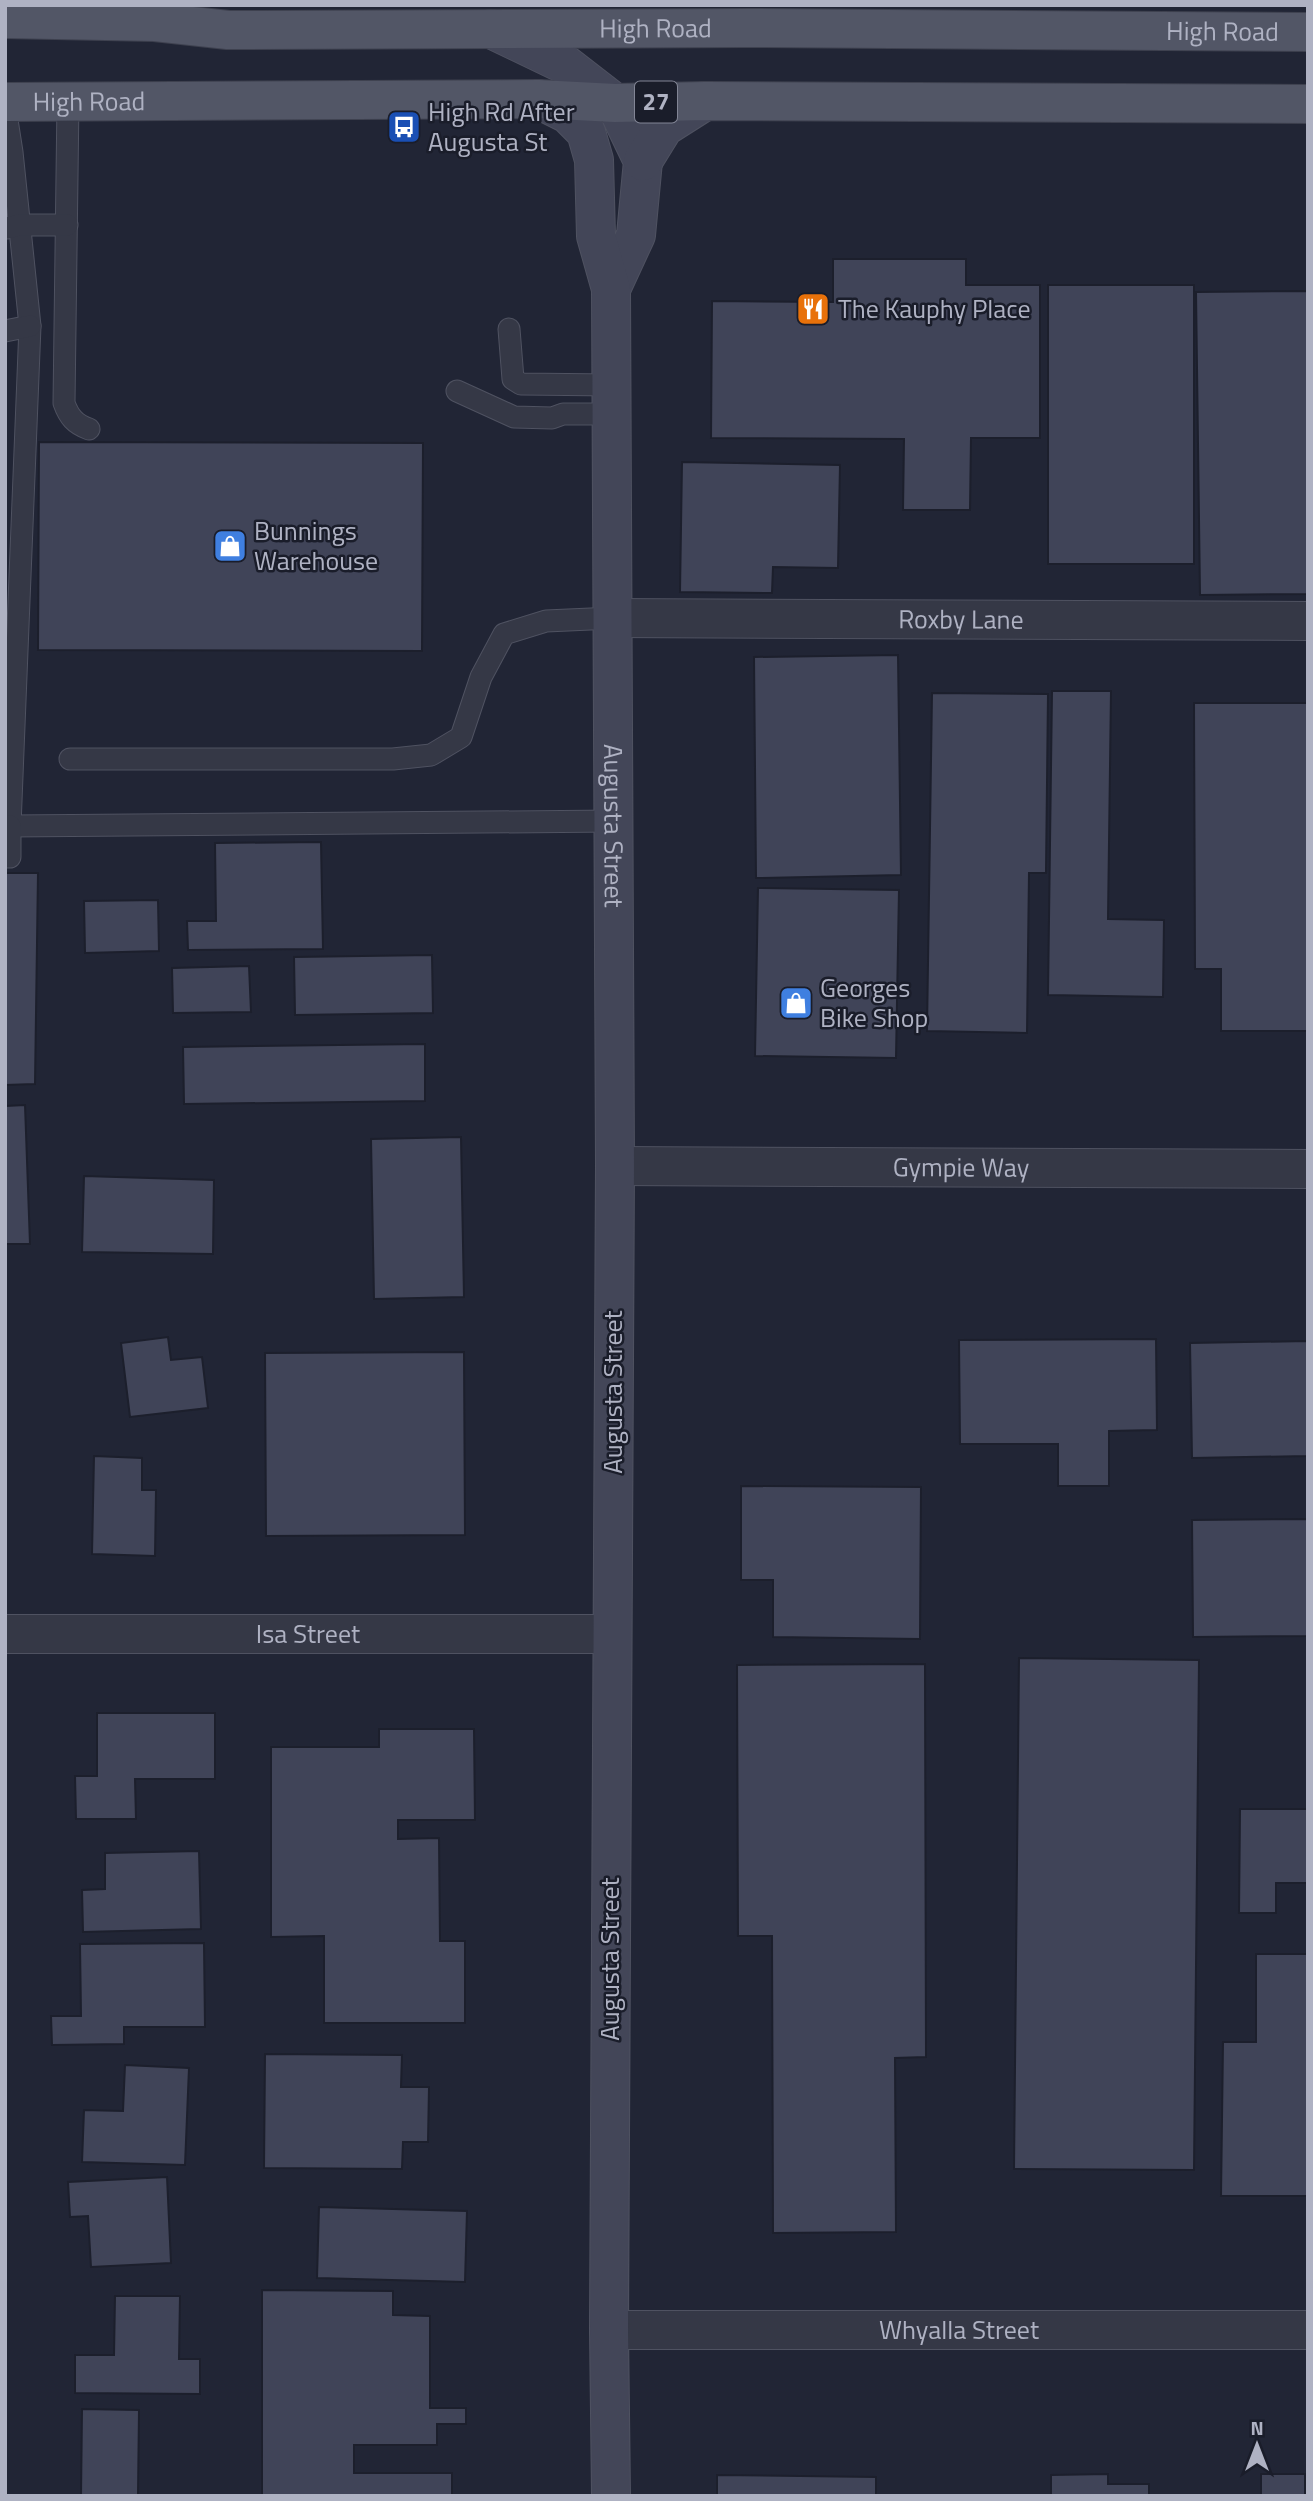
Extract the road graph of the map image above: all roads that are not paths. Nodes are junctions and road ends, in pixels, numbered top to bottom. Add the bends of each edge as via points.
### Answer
1 (155, 14) edge
2 (5, 19) edge
3 (491, 29) junction
4 (1308, 32) edge
5 (538, 99) junction
6 (68, 101) junction
7 (705, 101) junction
8 (615, 103) junction
9 (5, 104) edge
10 (1308, 104) edge
11 (643, 161) junction
12 (67, 225) junction
13 (12, 227) edge
14 (611, 289) junction
15 (30, 326) junction
16 (509, 329) dead end
17 (5, 331) edge
18 (457, 391) dead end
19 (612, 399) junction
20 (89, 429) dead end
21 (613, 618) junction
22 (1308, 621) edge
23 (11, 634) edge
24 (70, 759) dead end
25 (8, 789) edge
26 (615, 821) junction
27 (10, 826) junction
28 (5, 857) edge
29 (615, 1166) junction
30 (1308, 1169) edge
31 (612, 1633) junction
32 (5, 1634) edge
33 (609, 2330) junction
34 (1308, 2330) edge
35 (611, 2496) edge

1 - 2 main road, High Road
1 - 3 main road, High Road via 228,30
3 - 4 main road, High Road
3 - 8 street via 566,65
5 - 6 main road, High Road / 27
5 - 8 main road, High Road / 27
5 - 14 street, Augusta Street via 568,114 586,132 594,160 596,236
6 - 9 main road, High Road / 27
6 - 12 lane
7 - 8 main road, High Road / 27
7 - 10 main road, High Road / 27
7 - 11 street via 664,127
8 - 11 street
9 - 13 lane
11 - 14 street, Augusta Street via 636,235
12 - 13 lane
12 - 20 lane via 64,403 68,415
13 - 15 lane
14 - 19 street, Augusta Street
15 - 17 lane
15 - 23 lane
16 - 19 lane via 513,379
18 - 19 lane via 514,417 552,418
19 - 21 street, Augusta Street
21 - 22 street, Roxby Lane
21 - 24 lane via 546,621 504,634 481,677 461,737 431,755 393,759
21 - 26 street, Augusta Street
23 - 25 lane
25 - 27 lane
26 - 27 lane
26 - 29 street, Augusta Street
27 - 28 lane via 10,857
29 - 30 street, Gympie Way
29 - 31 street, Augusta Street
31 - 32 street, Isa Street
31 - 33 street, Augusta Street
33 - 34 street, Whyalla Street
33 - 35 street, Augusta Street

